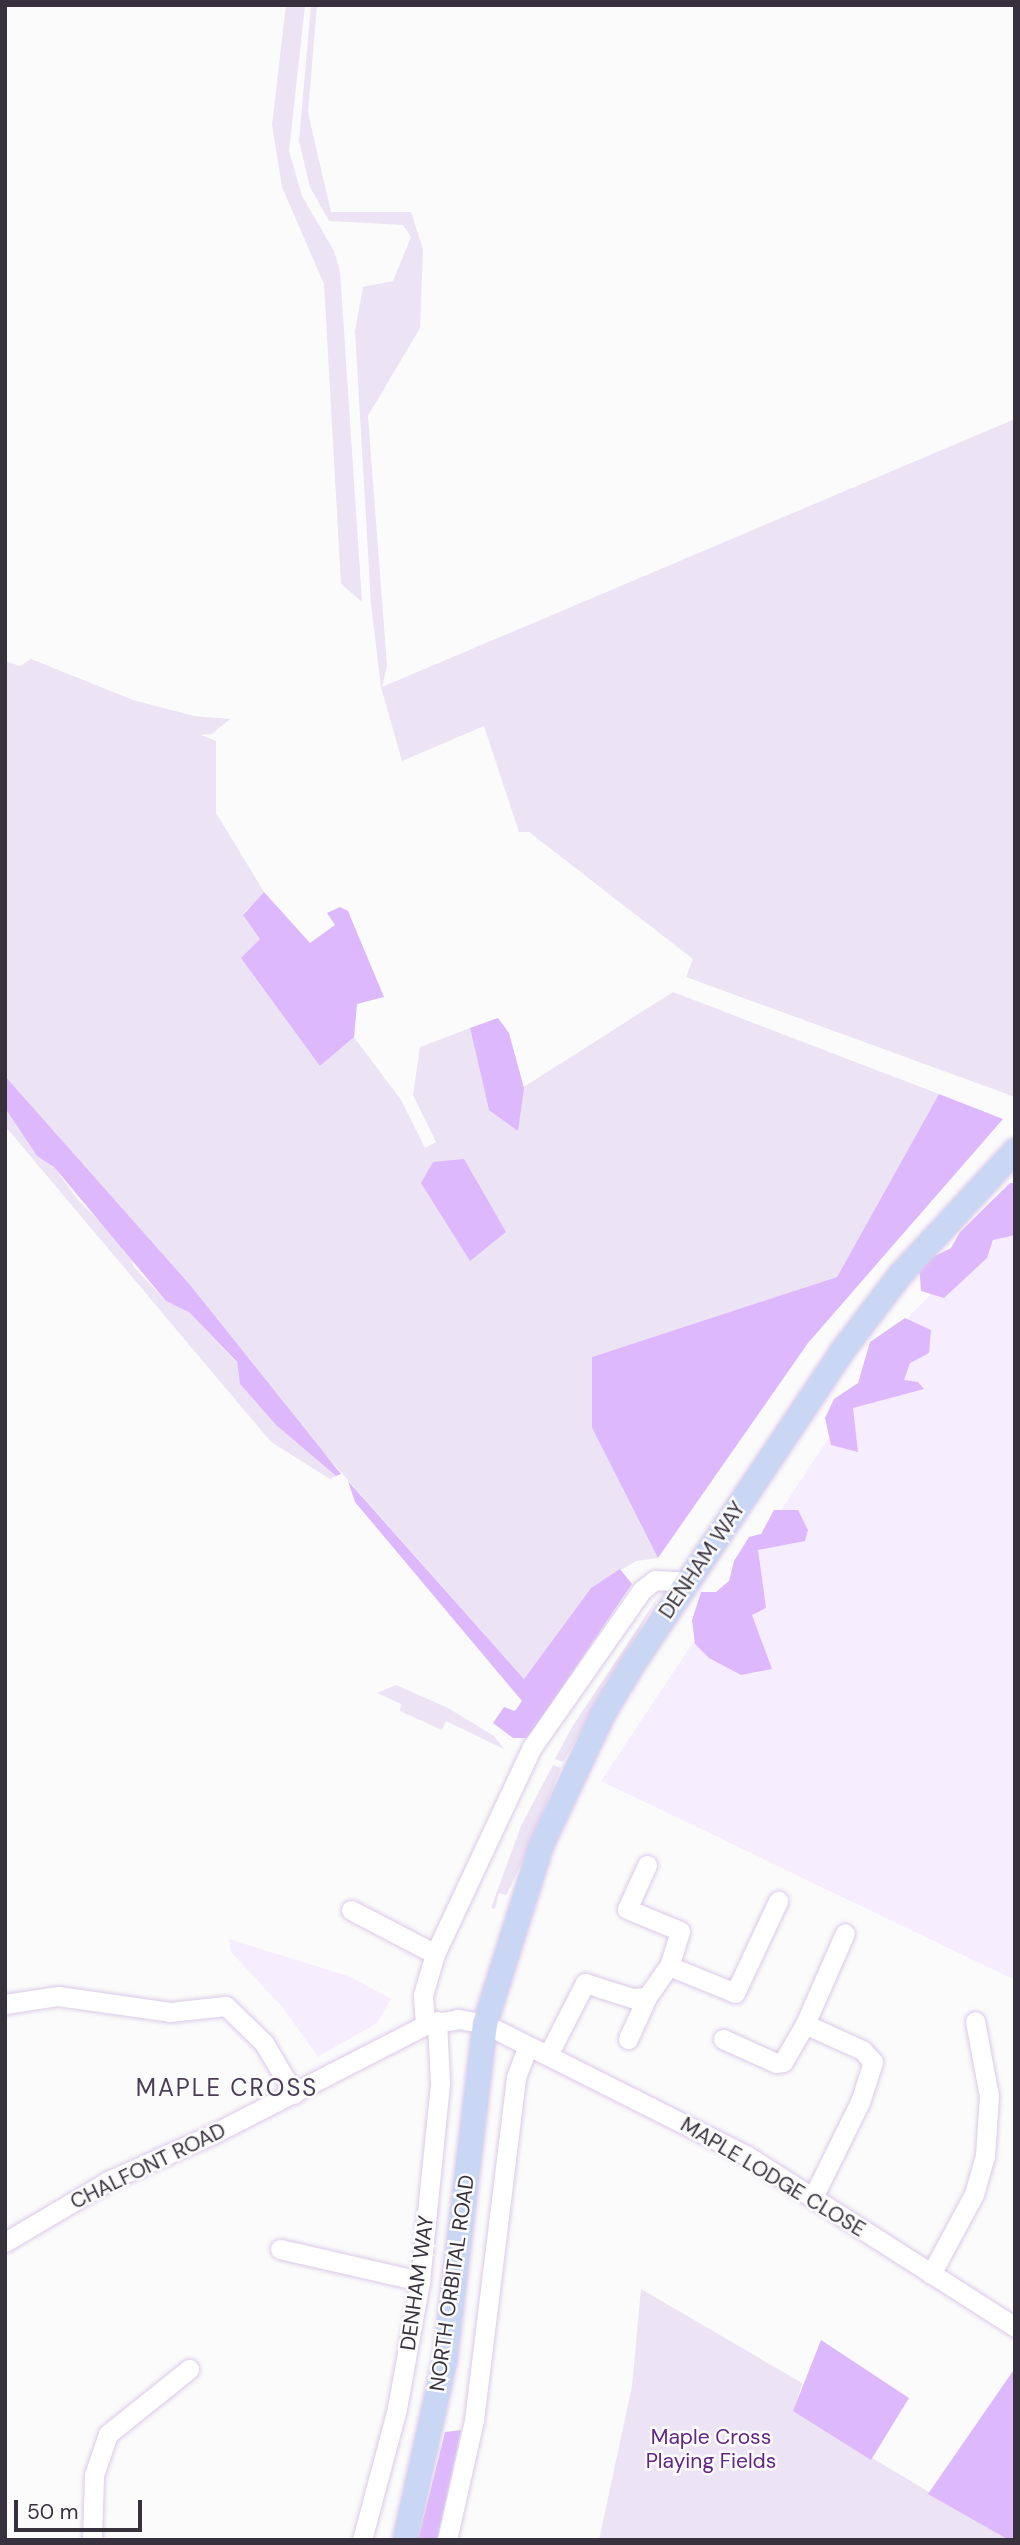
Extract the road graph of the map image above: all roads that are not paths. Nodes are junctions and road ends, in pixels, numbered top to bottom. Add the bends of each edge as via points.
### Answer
1 (1015, 1151) edge
2 (688, 1582) junction
3 (647, 1865) dead end
4 (778, 1901) dead end
5 (351, 1910) dead end
6 (845, 1933) dead end
7 (435, 1954) junction
8 (669, 1966) junction
9 (647, 1997) junction
10 (5, 2004) edge
11 (975, 2021) dead end
12 (431, 2023) junction
13 (485, 2024) junction
14 (805, 2024) junction
15 (628, 2039) dead end
16 (723, 2039) dead end
17 (528, 2046) junction
18 (548, 2055) junction
19 (294, 2094) junction
20 (813, 2197) junction
21 (5, 2242) edge
22 (281, 2249) dead end
23 (931, 2274) junction
24 (420, 2281) junction
25 (1014, 2325) edge
26 (190, 2369) dead end
27 (92, 2540) edge
28 (362, 2540) edge
29 (404, 2540) edge
30 (447, 2540) edge

1 - 2 main road, DENHAM WAY via 901,1275 843,1350
2 - 7 street, DENHAM WAY via 655,1580 642,1590 572,1686 532,1748
2 - 13 main road, DENHAM WAY via 633,1664 574,1772 541,1846
3 - 8 street via 627,1909 680,1931
4 - 8 street via 736,1993
5 - 7 street
6 - 14 street
7 - 12 street, DENHAM WAY via 423,1995
8 - 9 street
9 - 15 street
9 - 18 street via 632,1998 585,1983
10 - 19 street via 58,1996 170,2012 226,2006 264,2043
11 - 23 street via 988,2088 985,2156 974,2194
12 - 13 street
12 - 19 street, CHALFONT ROAD
12 - 24 street, DENHAM WAY via 440,2083
13 - 17 street, MAPLE LODGE CLOSE
13 - 29 main road, NORTH ORBITAL ROAD via 445,2359
14 - 16 street via 789,2056 776,2063
14 - 20 street via 863,2050 873,2062 855,2115
17 - 18 street, MAPLE LODGE CLOSE
17 - 30 street via 516,2077 476,2408
18 - 20 street, MAPLE LODGE CLOSE via 746,2155
19 - 21 street, CHALFONT ROAD via 108,2181
20 - 23 street, MAPLE LODGE CLOSE
22 - 24 street
23 - 25 street, MAPLE LODGE CLOSE
24 - 28 street, DENHAM WAY via 397,2408
26 - 27 street via 108,2434 94,2475

